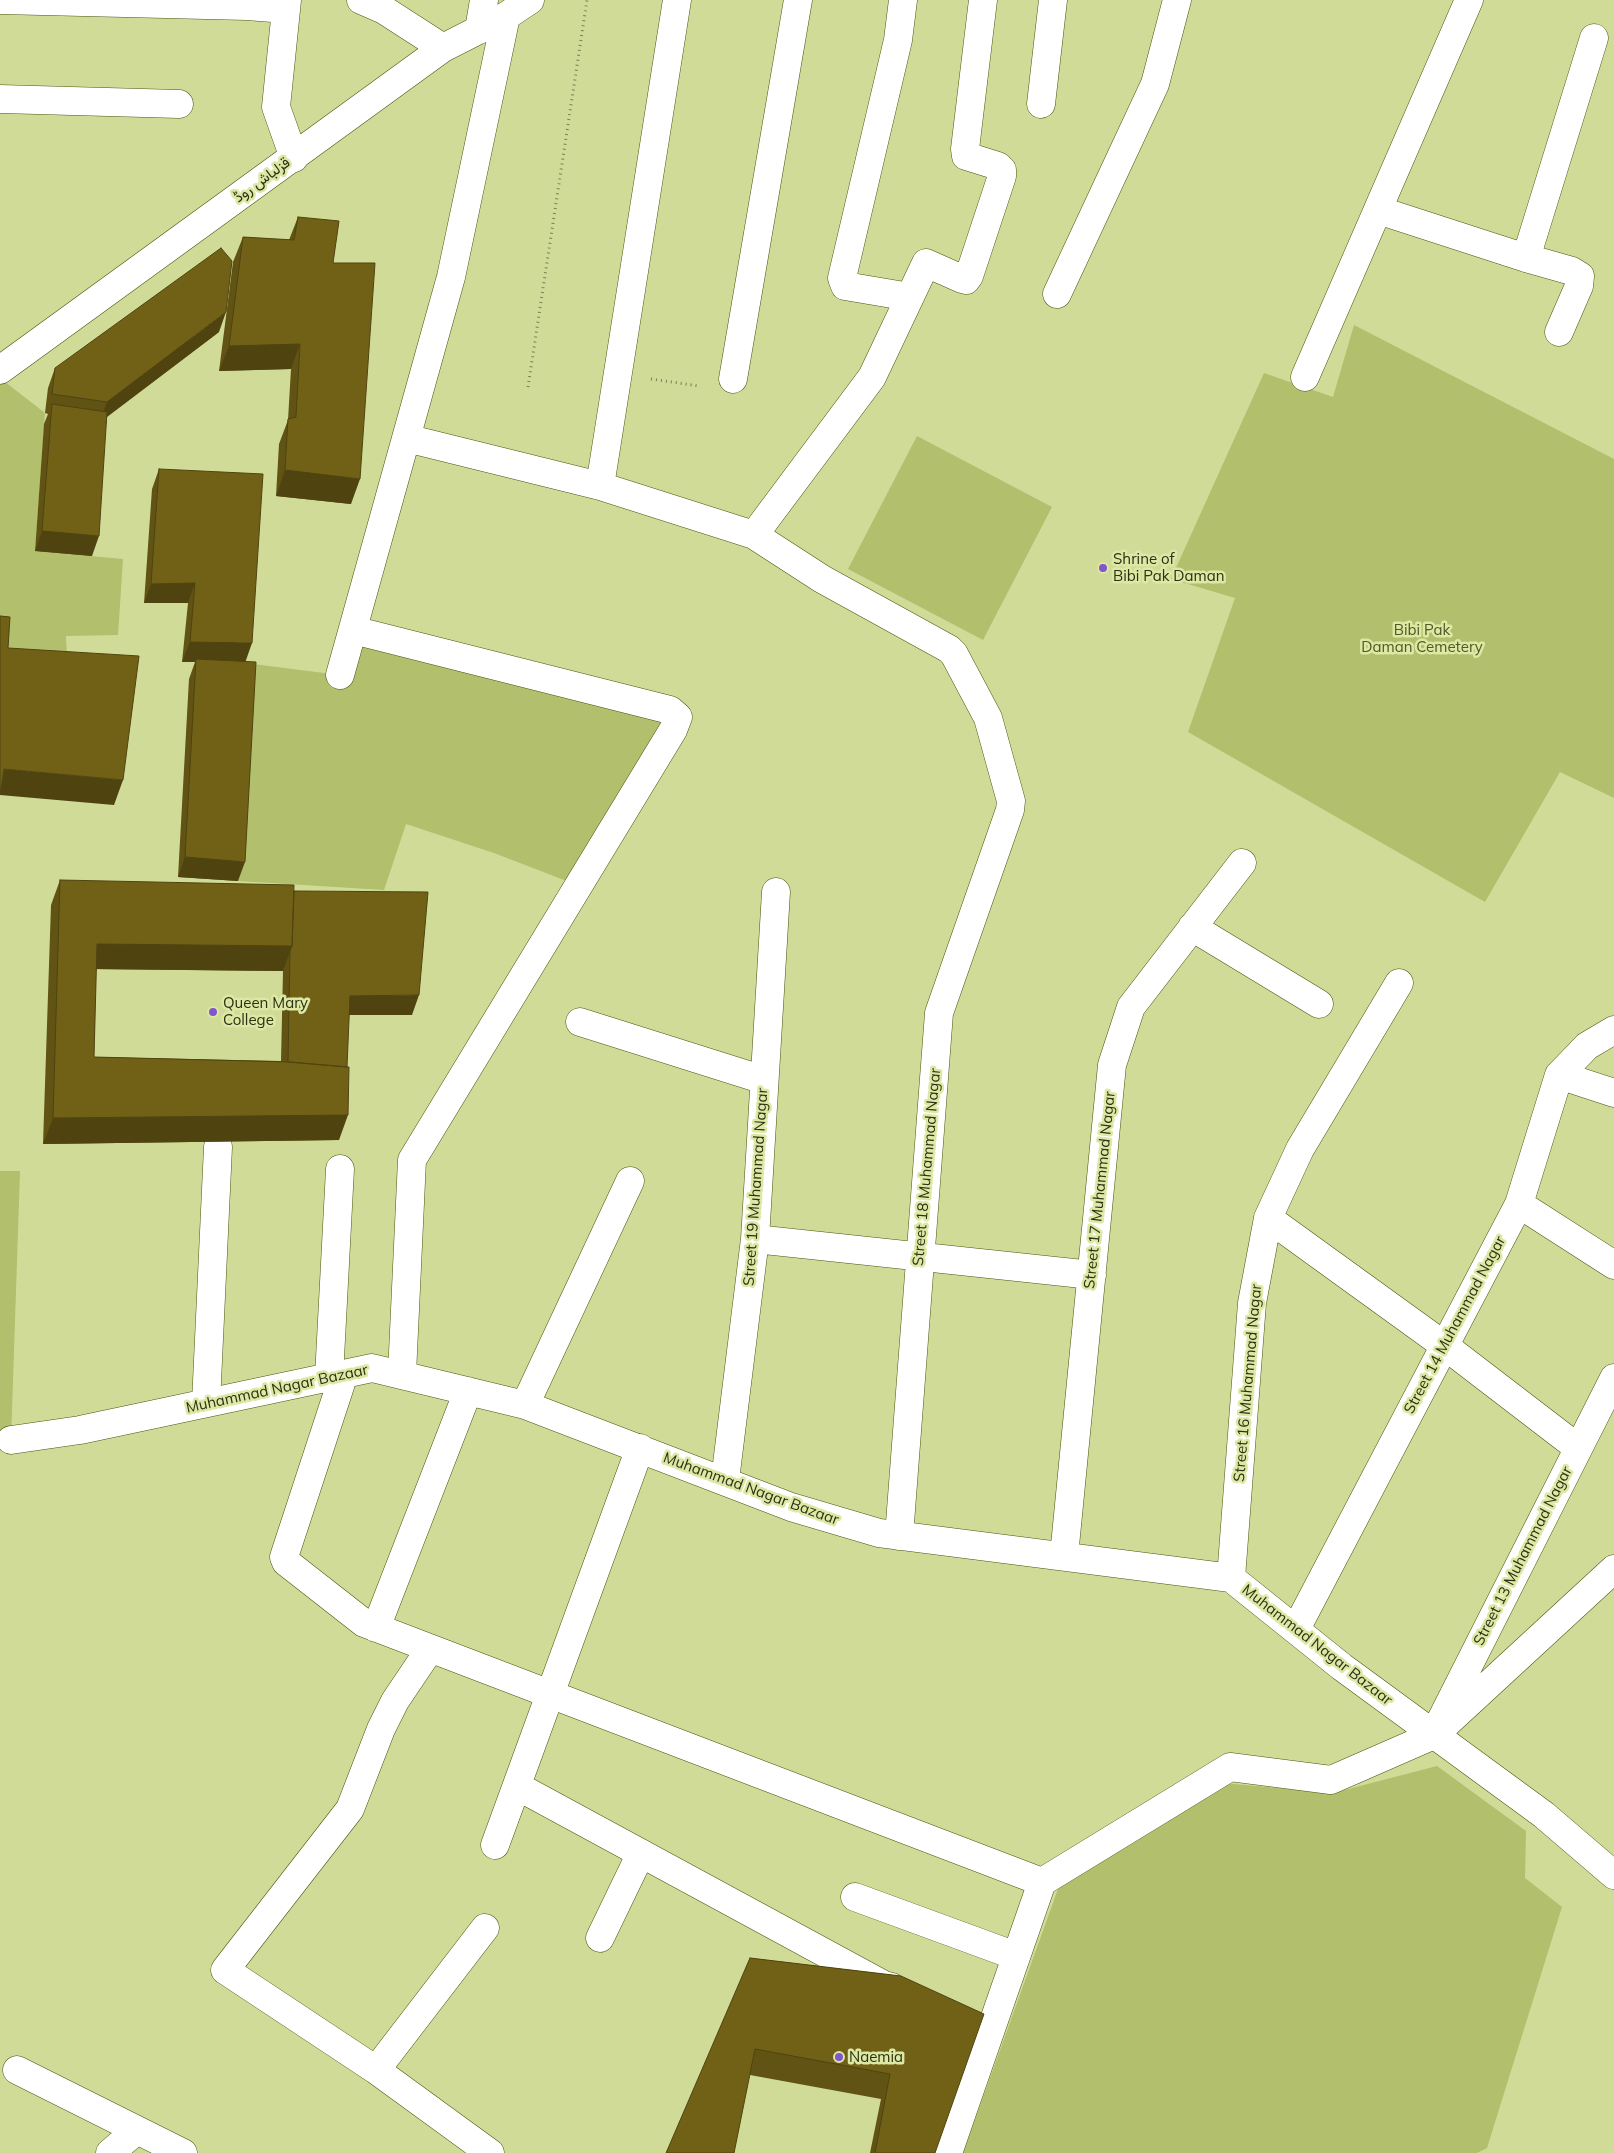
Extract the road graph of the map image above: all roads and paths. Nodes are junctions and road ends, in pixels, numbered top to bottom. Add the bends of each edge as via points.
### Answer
1 (0, 0) edge
2 (361, 0) edge
3 (484, 0) edge
4 (530, 0) edge
5 (587, 0) edge
6 (677, 0) edge
7 (798, 0) edge
8 (903, 0) edge
9 (983, 0) edge
10 (1054, 0) edge
11 (1177, 0) edge
12 (1469, 0) edge
13 (286, 4) edge
14 (506, 16) junction
15 (479, 30) junction
16 (1594, 38) dead end
17 (443, 48) junction
18 (0, 99) edge
19 (179, 104) dead end
20 (1041, 104) dead end
21 (294, 158) junction
22 (1378, 210) junction
23 (1526, 258) junction
24 (1057, 294) dead end
25 (910, 297) junction
26 (1559, 332) dead end
27 (0, 370) edge
28 (618, 374) junction
29 (1305, 377) dead end
30 (734, 379) joint
31 (528, 387) dead end
32 (406, 438) junction
33 (600, 486) junction
34 (754, 535) junction
35 (353, 630) junction
36 (340, 675) dead end
37 (1242, 863) dead end
38 (776, 892) dead end
39 (1192, 927) junction
40 (1399, 984) dead end
41 (1319, 1004) dead end
42 (580, 1022) dead end
43 (1614, 1030) edge
44 (1559, 1075) junction
45 (764, 1080) junction
46 (1614, 1093) edge
47 (218, 1147) edge
48 (340, 1169) dead end
49 (630, 1182) dead end
50 (1518, 1204) junction
51 (1268, 1218) junction
52 (755, 1240) junction
53 (919, 1257) junction
54 (1614, 1265) edge
55 (1092, 1275) junction
56 (1444, 1346) junction
57 (402, 1374) junction
58 (337, 1375) junction
59 (1614, 1378) edge
60 (468, 1391) junction
61 (206, 1403) junction
62 (525, 1405) junction
63 (11, 1440) dead end
64 (640, 1448) junction
65 (1578, 1448) junction
66 (724, 1480) junction
67 (899, 1536) junction
68 (1064, 1556) junction
69 (1232, 1578) junction
70 (1609, 1582) edge
71 (376, 1628) junction
72 (1296, 1629) junction
73 (430, 1649) junction
74 (550, 1694) junction
75 (1434, 1735) junction
76 (517, 1786) junction
77 (496, 1845) dead end
78 (641, 1853) junction
79 (1614, 1875) edge
80 (1042, 1882) junction
81 (855, 1897) dead end
82 (485, 1928) dead end
83 (600, 1938) dead end
84 (1016, 1956) junction
85 (911, 1993) edge
86 (966, 2011) edge
87 (994, 2019) junction
88 (16, 2070) dead end
89 (376, 2070) junction
90 (137, 2130) junction
91 (110, 2153) edge
92 (183, 2153) edge
93 (490, 2153) edge
94 (948, 2153) edge

1 - 13 street via 247,6
2 - 17 street via 384,10
3 - 15 street
4 - 14 street, قزلباش روڈ
5 - 31 path
6 - 28 street
7 - 30 street
8 - 25 street via 898,40 842,278 845,286
9 - 25 street via 965,149 966,156 998,166 1002,176 966,280 926,263
10 - 20 street
11 - 24 street via 1155,84
12 - 22 street
13 - 21 street via 276,107
14 - 15 street, قزلباش روڈ
14 - 32 street via 451,277
15 - 17 street, قزلباش روڈ
16 - 23 street
17 - 21 street, قزلباش روڈ
18 - 19 street
21 - 27 street, قزلباش روڈ
22 - 23 street
22 - 29 street
23 - 26 street via 1580,276 1579,286
25 - 34 street via 872,377
28 - 30 path via 726,390
28 - 33 street
32 - 33 street
32 - 35 street
33 - 34 street
34 - 53 street, Street 18 Muhammad Nagar via 954,654 988,718 1011,801 938,1013
35 - 36 street
35 - 57 street via 670,710 678,717 412,1160
37 - 39 street, Street 17 Muhammad Nagar
38 - 45 street, Street 19 Muhammad Nagar
39 - 41 street
39 - 55 street, Street 17 Muhammad Nagar via 1131,1007 1112,1065
40 - 51 street, Street 16 Muhammad Nagar via 1300,1150
42 - 45 street
43 - 44 street, Street 14 Muhammad Nagar via 1587,1046
44 - 46 street
44 - 50 street, Street 14 Muhammad Nagar
45 - 52 street, Street 19 Muhammad Nagar
47 - 61 street
48 - 58 street
49 - 62 street
50 - 54 street
50 - 56 street, Street 14 Muhammad Nagar
51 - 56 street
51 - 69 street, Street 16 Muhammad Nagar via 1252,1303
52 - 53 street
52 - 66 street, Street 19 Muhammad Nagar
53 - 55 street
53 - 67 street, Street 18 Muhammad Nagar
55 - 68 street, Street 17 Muhammad Nagar
56 - 65 street
56 - 72 street, Street 14 Muhammad Nagar
57 - 58 street, Muhammad Nagar Bazaar via 372,1368
57 - 60 street, Muhammad Nagar Bazaar
58 - 61 street, Muhammad Nagar Bazaar
58 - 71 street via 284,1557 286,1562 364,1623
59 - 65 street, Street 13 Muhammad Nagar
60 - 62 street, Muhammad Nagar Bazaar
60 - 71 street
61 - 63 street, Muhammad Nagar Bazaar via 80,1430
62 - 64 street, Muhammad Nagar Bazaar
64 - 66 street, Muhammad Nagar Bazaar
64 - 74 street
65 - 75 street, Street 13 Muhammad Nagar
66 - 67 street, Muhammad Nagar Bazaar via 791,1507
67 - 68 street, Muhammad Nagar Bazaar
68 - 69 street, Muhammad Nagar Bazaar
69 - 72 street, Muhammad Nagar Bazaar
70 - 75 street
71 - 73 street
72 - 75 street, Muhammad Nagar Bazaar
73 - 74 street
73 - 89 street via 395,1700 380,1729 350,1809 225,1970
74 - 76 street
74 - 80 street
75 - 79 street, Muhammad Nagar Bazaar via 1544,1815
75 - 80 street via 1331,1780 1230,1767
76 - 77 street
76 - 78 street
78 - 83 street
78 - 85 street via 884,1985
80 - 84 street
81 - 84 street
82 - 89 street
84 - 87 street
86 - 87 street
87 - 94 street
88 - 90 street
89 - 93 street
90 - 91 street
90 - 92 street

